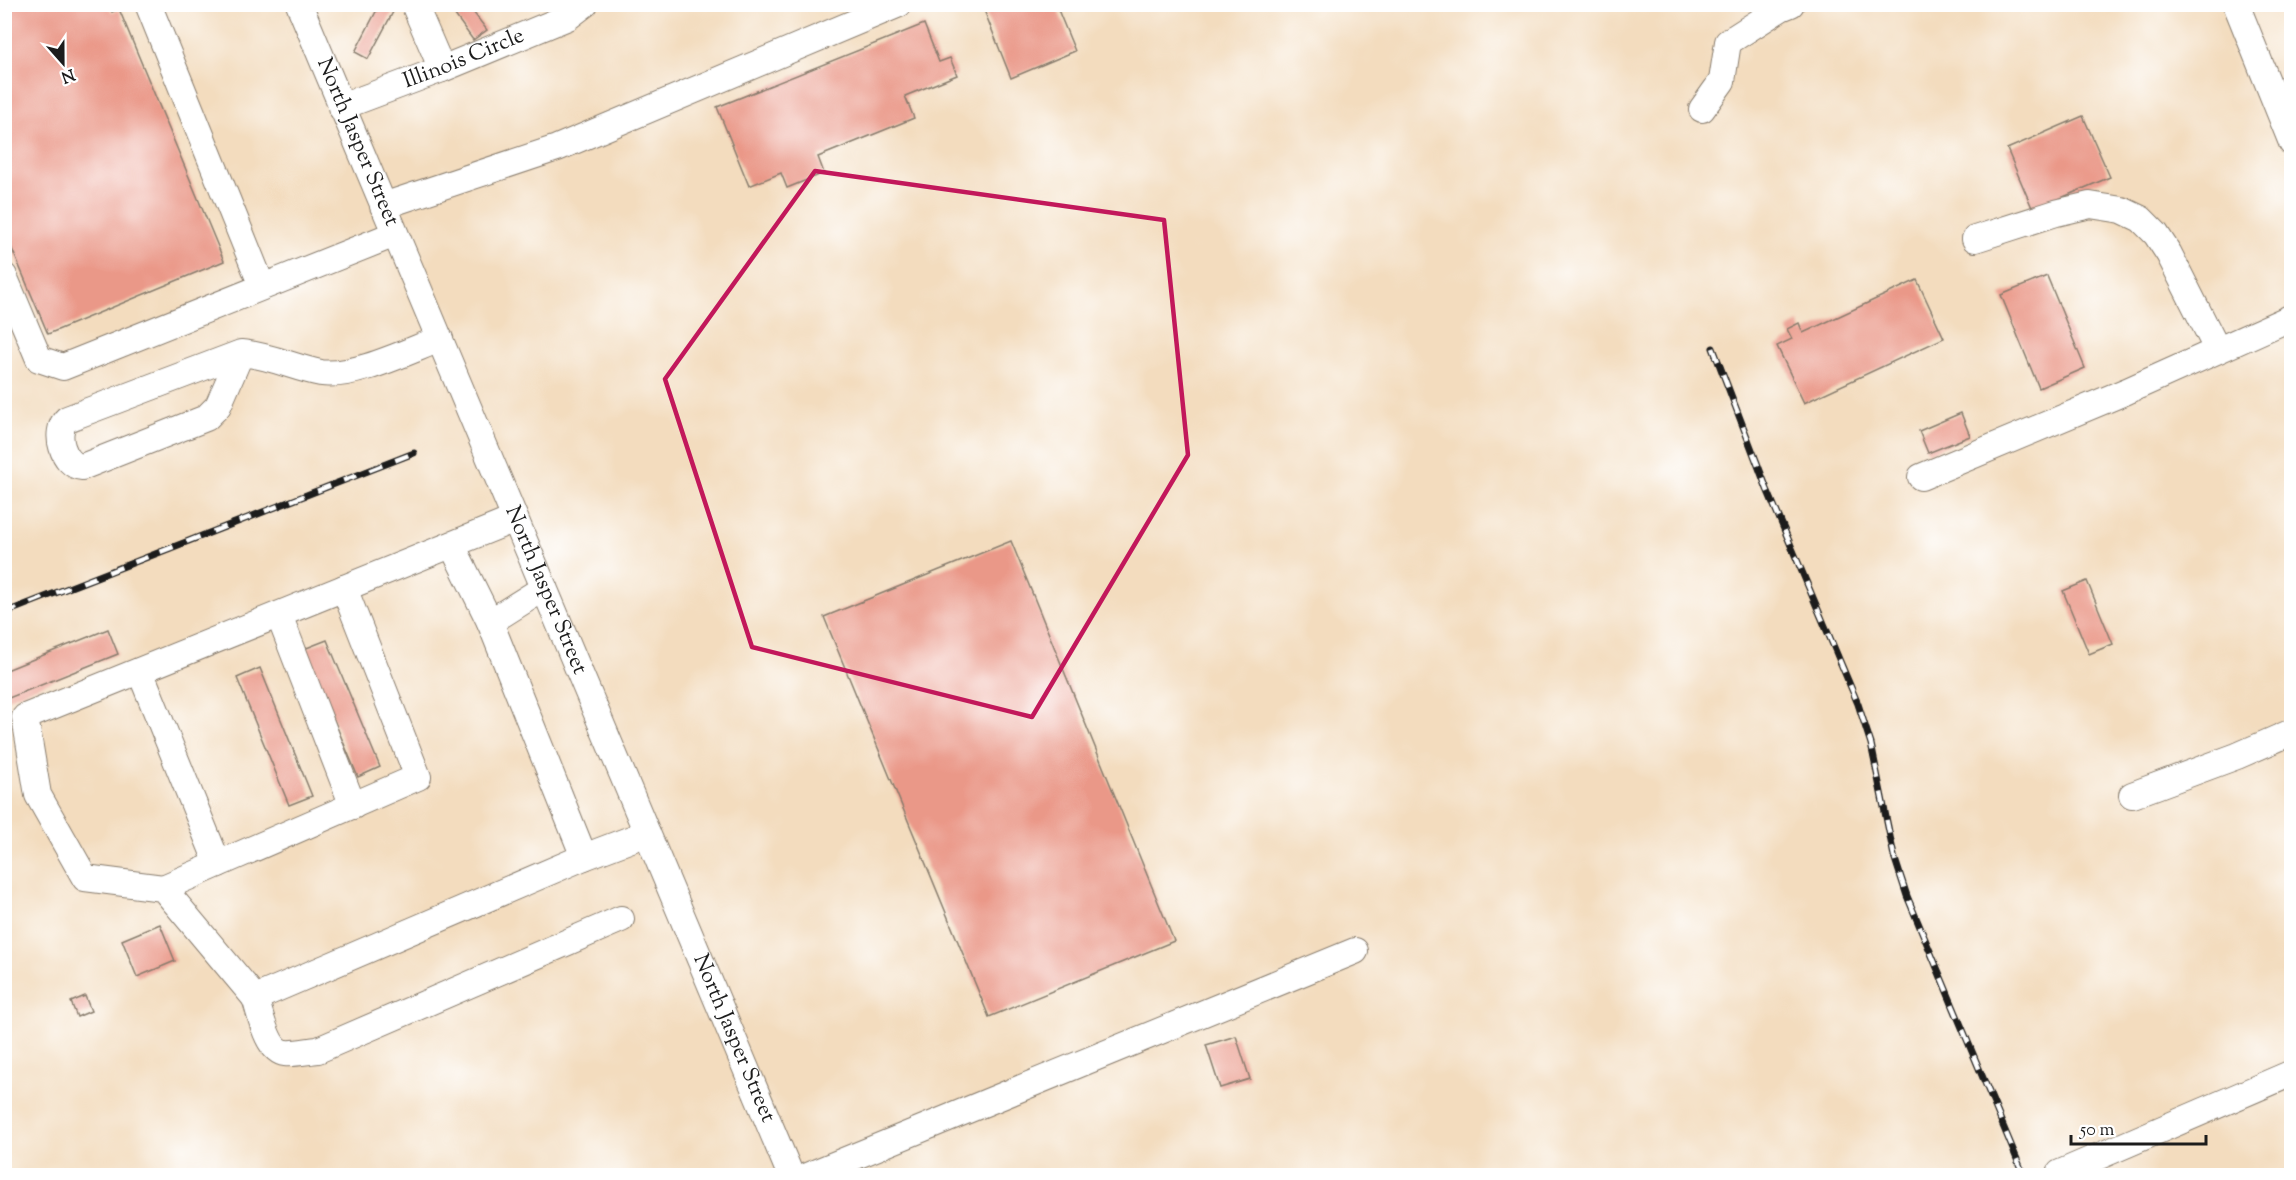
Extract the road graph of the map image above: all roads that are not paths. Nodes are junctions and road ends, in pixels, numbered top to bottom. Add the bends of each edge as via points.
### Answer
1 (148, 4) edge
2 (299, 4) edge
3 (414, 4) edge
4 (585, 4) edge
5 (899, 4) edge
6 (1791, 4) edge
7 (2236, 4) edge
8 (442, 69) junction
9 (341, 107) junction
10 (1702, 109) dead end
11 (2292, 143) edge
12 (383, 206) junction
13 (395, 234) junction
14 (1975, 239) dead end
15 (4, 276) edge
16 (262, 286) junction
17 (2292, 317) edge
18 (440, 339) junction
19 (2217, 350) junction
20 (241, 353) junction
21 (1921, 477) dead end
22 (515, 519) junction
23 (452, 545) junction
24 (344, 588) junction
25 (544, 588) junction
26 (279, 615) junction
27 (490, 622) junction
28 (140, 671) junction
29 (2292, 732) edge
30 (2132, 795) dead end
31 (353, 806) junction
32 (647, 833) junction
33 (584, 857) junction
34 (218, 864) junction
35 (163, 888) junction
36 (621, 920) dead end
37 (1355, 951) dead end
38 (255, 998) junction
39 (2292, 1073) edge
40 (2060, 1173) dead end
41 (792, 1176) edge
42 (807, 1176) edge

1 - 16 street
2 - 9 street, North Jasper Street
3 - 8 street
4 - 8 street, Illinois Circle via 568,17
5 - 12 street via 566,145
6 - 10 street via 1728,42 1722,81
7 - 11 street
8 - 9 street, Illinois Circle
9 - 12 street, North Jasper Street
12 - 13 street, North Jasper Street
13 - 16 street
13 - 18 street, North Jasper Street
14 - 19 street via 2090,205 2122,210 2141,219 2156,234
15 - 16 street via 39,359 63,367
17 - 19 street
18 - 20 street via 356,371 337,373
18 - 22 street, North Jasper Street
19 - 21 street
20 - 20 street via 67,419 59,431 70,461 82,467 206,418 218,406
22 - 23 street
22 - 25 street, North Jasper Street
23 - 24 street
23 - 27 street
24 - 26 street
24 - 31 street via 418,777
25 - 27 street
25 - 32 street, North Jasper Street
26 - 28 street
26 - 31 street
27 - 33 street
28 - 34 street
28 - 35 street via 26,717 38,795 85,878
29 - 30 street
31 - 34 street
32 - 33 street
32 - 41 street, North Jasper Street
33 - 38 street
34 - 35 street
35 - 38 street
36 - 38 street via 318,1050 278,1051 271,1044
37 - 42 street
39 - 40 street

